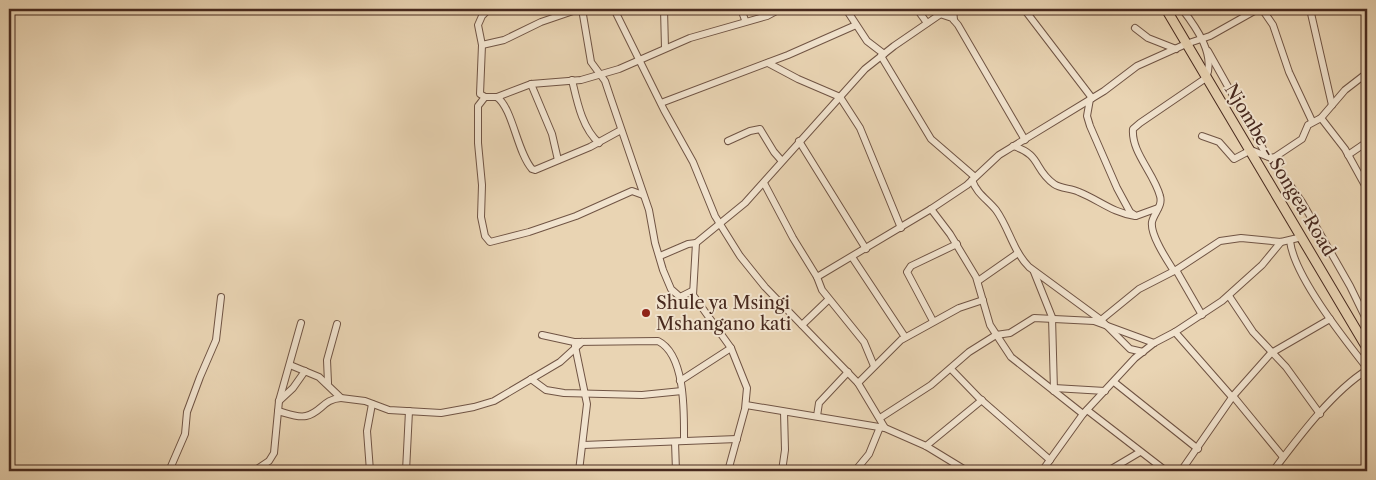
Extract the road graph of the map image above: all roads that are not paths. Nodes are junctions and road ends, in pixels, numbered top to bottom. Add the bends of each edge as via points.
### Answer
1 (489, 9) edge
2 (581, 9) edge
3 (614, 9) edge
4 (664, 9) edge
5 (741, 9) edge
6 (780, 9) edge
7 (846, 9) edge
8 (917, 9) edge
9 (948, 9) edge
10 (953, 9) edge
11 (1024, 9) edge
12 (1166, 9) edge
13 (1182, 9) edge
14 (1258, 9) edge
15 (1262, 9) edge
16 (1310, 9) edge
17 (1245, 12) edge
18 (940, 14) junction
19 (745, 20) junction
20 (954, 20) junction
21 (927, 23) junction
22 (856, 25) junction
23 (1135, 28) dead end
24 (1186, 44) junction
25 (1204, 44) junction
26 (482, 45) junction
27 (665, 48) junction
28 (1176, 49) junction
29 (882, 55) junction
30 (641, 60) junction
31 (768, 63) junction
32 (1200, 66) junction
33 (1367, 73) edge
34 (600, 74) junction
35 (1206, 78) junction
36 (572, 80) junction
37 (530, 84) junction
38 (485, 97) junction
39 (497, 97) junction
40 (840, 97) junction
41 (1091, 98) junction
42 (661, 104) junction
43 (1332, 105) junction
44 (1321, 118) junction
45 (1312, 121) junction
46 (621, 130) junction
47 (1202, 136) dead end
48 (1025, 140) junction
49 (728, 141) dead end
50 (799, 141) junction
51 (1367, 142) edge
52 (599, 143) junction
53 (1013, 146) junction
54 (1251, 150) junction
55 (1348, 155) junction
56 (1270, 157) junction
57 (558, 160) junction
58 (781, 160) junction
59 (973, 179) junction
60 (764, 183) junction
61 (1367, 189) edge
62 (643, 195) junction
63 (1158, 208) junction
64 (931, 209) junction
65 (1136, 216) junction
66 (721, 225) junction
67 (901, 228) junction
68 (1302, 237) junction
69 (1290, 241) junction
70 (1282, 242) junction
71 (696, 243) junction
72 (957, 244) junction
73 (866, 249) junction
74 (1018, 253) junction
75 (660, 256) junction
76 (852, 257) junction
77 (1175, 270) junction
78 (1034, 271) junction
79 (818, 277) junction
80 (978, 281) junction
81 (692, 292) junction
82 (1229, 296) junction
83 (221, 297) dead end
84 (828, 300) junction
85 (982, 300) junction
86 (1202, 314) junction
87 (1052, 317) junction
88 (1330, 319) junction
89 (933, 321) junction
90 (1367, 321) edge
91 (301, 323) dead end
92 (1104, 323) junction
93 (337, 324) dead end
94 (802, 325) junction
95 (1175, 332) junction
96 (542, 335) dead end
97 (996, 335) junction
98 (905, 337) junction
99 (1154, 343) junction
100 (575, 346) junction
101 (731, 348) junction
102 (1367, 348) edge
103 (1143, 352) junction
104 (1273, 352) junction
105 (290, 365) junction
106 (874, 366) junction
107 (951, 369) junction
108 (1367, 369) edge
109 (305, 372) junction
110 (848, 372) junction
111 (531, 379) junction
112 (680, 381) junction
113 (1114, 382) junction
114 (328, 383) junction
115 (858, 383) junction
116 (1054, 390) junction
117 (682, 391) junction
118 (1105, 391) junction
119 (586, 392) junction
120 (1232, 397) junction
121 (342, 398) junction
122 (982, 400) junction
123 (279, 401) junction
124 (372, 404) junction
125 (746, 405) junction
126 (409, 411) junction
127 (278, 412) junction
128 (784, 412) junction
129 (1085, 412) junction
130 (1320, 414) junction
131 (817, 416) junction
132 (880, 418) junction
133 (883, 427) junction
134 (737, 439) junction
135 (684, 441) junction
136 (675, 442) junction
137 (584, 445) junction
138 (926, 446) junction
139 (1198, 449) junction
140 (1140, 452) junction
141 (1283, 457) junction
142 (1050, 460) junction
143 (169, 471) edge
144 (254, 471) edge
145 (370, 471) edge
146 (406, 471) edge
147 (579, 471) edge
148 (676, 471) edge
149 (728, 471) edge
150 (782, 471) edge
151 (855, 471) edge
152 (965, 471) edge
153 (1042, 471) edge
154 (1108, 471) edge
155 (1166, 471) edge
156 (1181, 471) edge
157 (1272, 471) edge

1 - 26 street via 479,21
2 - 26 street via 541,22 504,40
2 - 34 street via 591,62
3 - 30 street
4 - 27 street
5 - 19 street
6 - 19 street via 767,16
7 - 22 street
8 - 21 street
9 - 18 street
10 - 20 street
11 - 41 street
12 - 24 highway, Njombe - Songea Road
13 - 25 street
14 - 17 street
15 - 45 street via 1273,25 1289,72
16 - 43 street
17 - 25 street via 1235,23
18 - 20 street
18 - 21 street
19 - 27 street
20 - 48 street
21 - 29 street
22 - 29 street
22 - 31 street
23 - 28 street via 1148,38
24 - 25 street
24 - 28 street
24 - 32 highway, Njombe - Songea Road
25 - 32 street
25 - 35 street via 1209,66
25 - 56 street
26 - 38 street via 479,91
27 - 30 street
28 - 41 street via 1137,66
29 - 40 street
29 - 59 street via 931,139
30 - 34 street
30 - 42 street
31 - 40 street
31 - 42 street
32 - 35 highway, Njombe - Songea Road
33 - 43 street
34 - 36 street
34 - 46 street
35 - 54 highway, Njombe - Songea Road
35 - 63 street via 1133,129 1134,143 1160,196
36 - 37 street
36 - 52 street via 590,133
37 - 39 street
37 - 57 street via 552,134
38 - 39 street
38 - 62 street via 478,106 477,136 482,185 481,217 485,236 490,242 543,228 632,191
39 - 57 street via 503,103 530,167 535,170
40 - 50 street
40 - 67 street via 863,136
41 - 48 street
41 - 65 street via 1087,116 1090,126 1125,205
42 - 66 street via 693,162
43 - 44 street
44 - 45 street
44 - 55 street
45 - 56 street via 1302,139 1285,152
46 - 52 street
46 - 62 street
47 - 54 street via 1219,142 1234,159
48 - 53 street
49 - 58 street via 760,129
50 - 58 street
50 - 73 street
51 - 55 street
52 - 57 street
53 - 59 street
53 - 65 street via 1029,152 1056,185 1081,192 1116,212
54 - 56 street
54 - 68 highway, Njombe - Songea Road
55 - 61 street
56 - 90 street via 1302,202
58 - 60 street
59 - 64 street
59 - 74 street via 978,193 996,211
60 - 66 street
60 - 79 street
62 - 75 street
63 - 65 street
63 - 77 street via 1152,222 1154,232
64 - 67 street
64 - 72 street
66 - 71 street
66 - 94 street via 740,256
67 - 73 street
68 - 69 street
68 - 102 highway, Njombe - Songea Road
69 - 70 street
69 - 88 street via 1294,258
70 - 77 street via 1241,238 1220,241
70 - 82 street
71 - 75 street
71 - 81 street
72 - 80 street
72 - 89 street via 912,266 907,272
73 - 76 street
74 - 78 street
74 - 80 street
75 - 81 street via 668,284 676,294 683,297
76 - 79 street
76 - 98 street
77 - 86 street
77 - 92 street via 1139,289
78 - 87 street
78 - 92 street
79 - 84 street
80 - 85 street
81 - 101 street
82 - 86 street
82 - 104 street via 1254,332
83 - 143 street via 216,340 187,412 184,434
84 - 94 street
84 - 106 street via 864,342
85 - 89 street
85 - 97 street
86 - 95 street
87 - 92 street
87 - 97 street via 1034,318 1010,333
87 - 116 street
88 - 104 street
88 - 108 street
89 - 98 street
91 - 105 street
92 - 99 street
92 - 103 street via 1130,349
93 - 114 street via 328,360
94 - 110 street
95 - 99 street
95 - 120 street
96 - 100 street
97 - 107 street via 962,356
97 - 116 street via 1015,362
98 - 106 street
99 - 103 street
100 - 111 street via 560,362
100 - 112 street via 582,342 658,341 670,350
100 - 119 street
101 - 112 street
101 - 125 street via 747,388
103 - 113 street
104 - 120 street
104 - 130 street
105 - 109 street
105 - 123 street
106 - 115 street
107 - 122 street
107 - 132 street
108 - 130 street
109 - 114 street
109 - 123 street
110 - 115 street
110 - 131 street via 819,404
111 - 119 street via 552,392
111 - 126 street via 484,405 441,413
112 - 117 street
113 - 118 street
113 - 139 street
114 - 121 street
115 - 132 street
116 - 118 street
116 - 129 street
117 - 119 street via 642,394
117 - 135 street
118 - 129 street
119 - 137 street
120 - 139 street
120 - 141 street
121 - 124 street
121 - 127 street via 328,401 308,416
122 - 138 street
122 - 142 street
123 - 127 street
124 - 126 street via 389,410
124 - 145 street via 367,431
125 - 128 street
125 - 134 street
126 - 146 street
127 - 144 street via 274,453 269,461
128 - 131 street
128 - 150 street
129 - 140 street
129 - 142 street
130 - 141 street
131 - 133 street
132 - 133 street
133 - 138 street
133 - 151 street via 870,454
134 - 135 street
134 - 149 street
135 - 136 street
136 - 137 street
136 - 148 street
137 - 147 street
138 - 152 street
139 - 156 street
140 - 154 street
140 - 155 street
141 - 157 street
142 - 153 street

